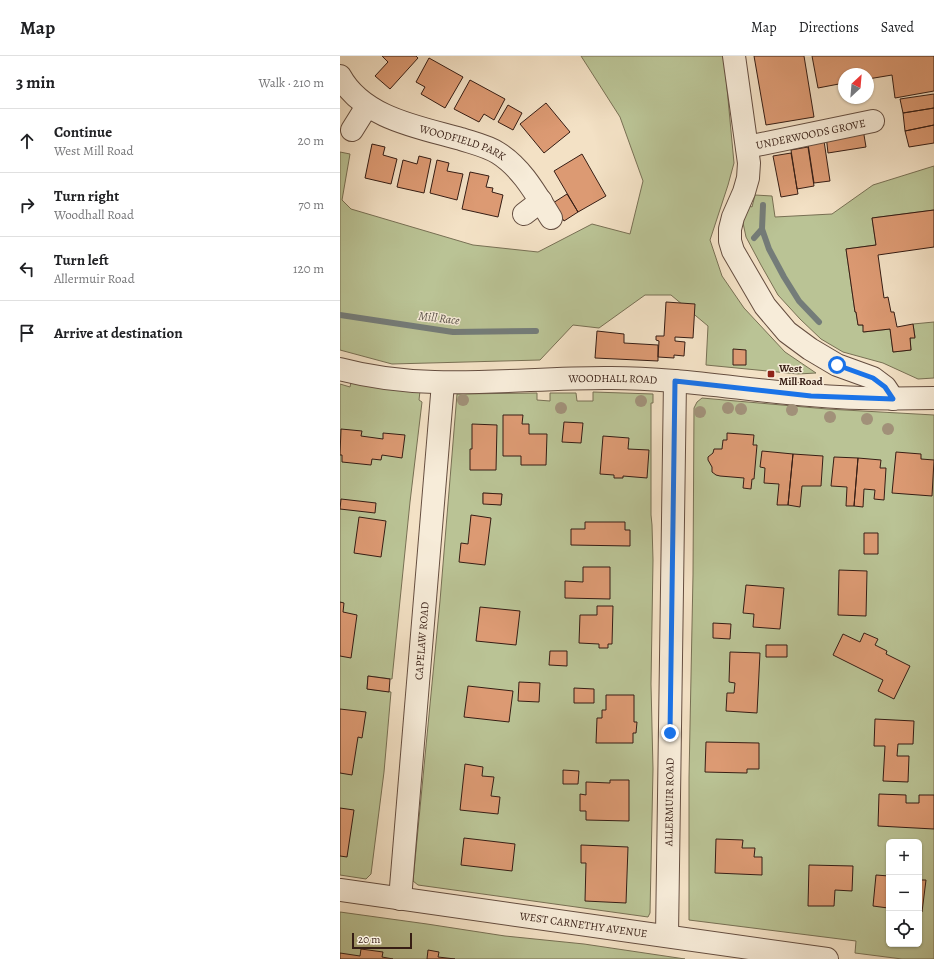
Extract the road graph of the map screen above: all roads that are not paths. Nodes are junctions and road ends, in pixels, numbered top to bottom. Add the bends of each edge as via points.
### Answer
1 (734, 56) edge
2 (340, 76) edge
3 (367, 106) junction
4 (873, 121) dead end
5 (352, 130) dead end
6 (747, 146) junction
7 (539, 211) dead end
8 (340, 369) edge
9 (675, 381) junction
10 (443, 383) junction
11 (934, 398) edge
12 (893, 399) junction
13 (340, 890) edge
14 (400, 899) junction
15 (667, 935) junction
16 (827, 959) edge

1 - 6 street
2 - 3 street, WOODFIELD PARK
3 - 5 street
3 - 7 street, WOODFIELD PARK via 386,116 497,152 513,164 527,181
4 - 6 street, UNDERWOODS GROVE
6 - 12 street via 748,178 730,229 733,251 765,306 787,332 837,365 873,378 885,387
8 - 10 street, WOODHALL ROAD via 377,377
9 - 10 street, WOODHALL ROAD via 611,378
9 - 12 street, WOODHALL ROAD via 811,396
9 - 15 street, ALLERMUIR ROAD
10 - 14 street, CAPELAW ROAD
11 - 12 street, WOODHALL ROAD
13 - 14 street, WEST CARNETHY AVENUE
14 - 15 street, WEST CARNETHY AVENUE
15 - 16 street, WEST CARNETHY AVENUE

